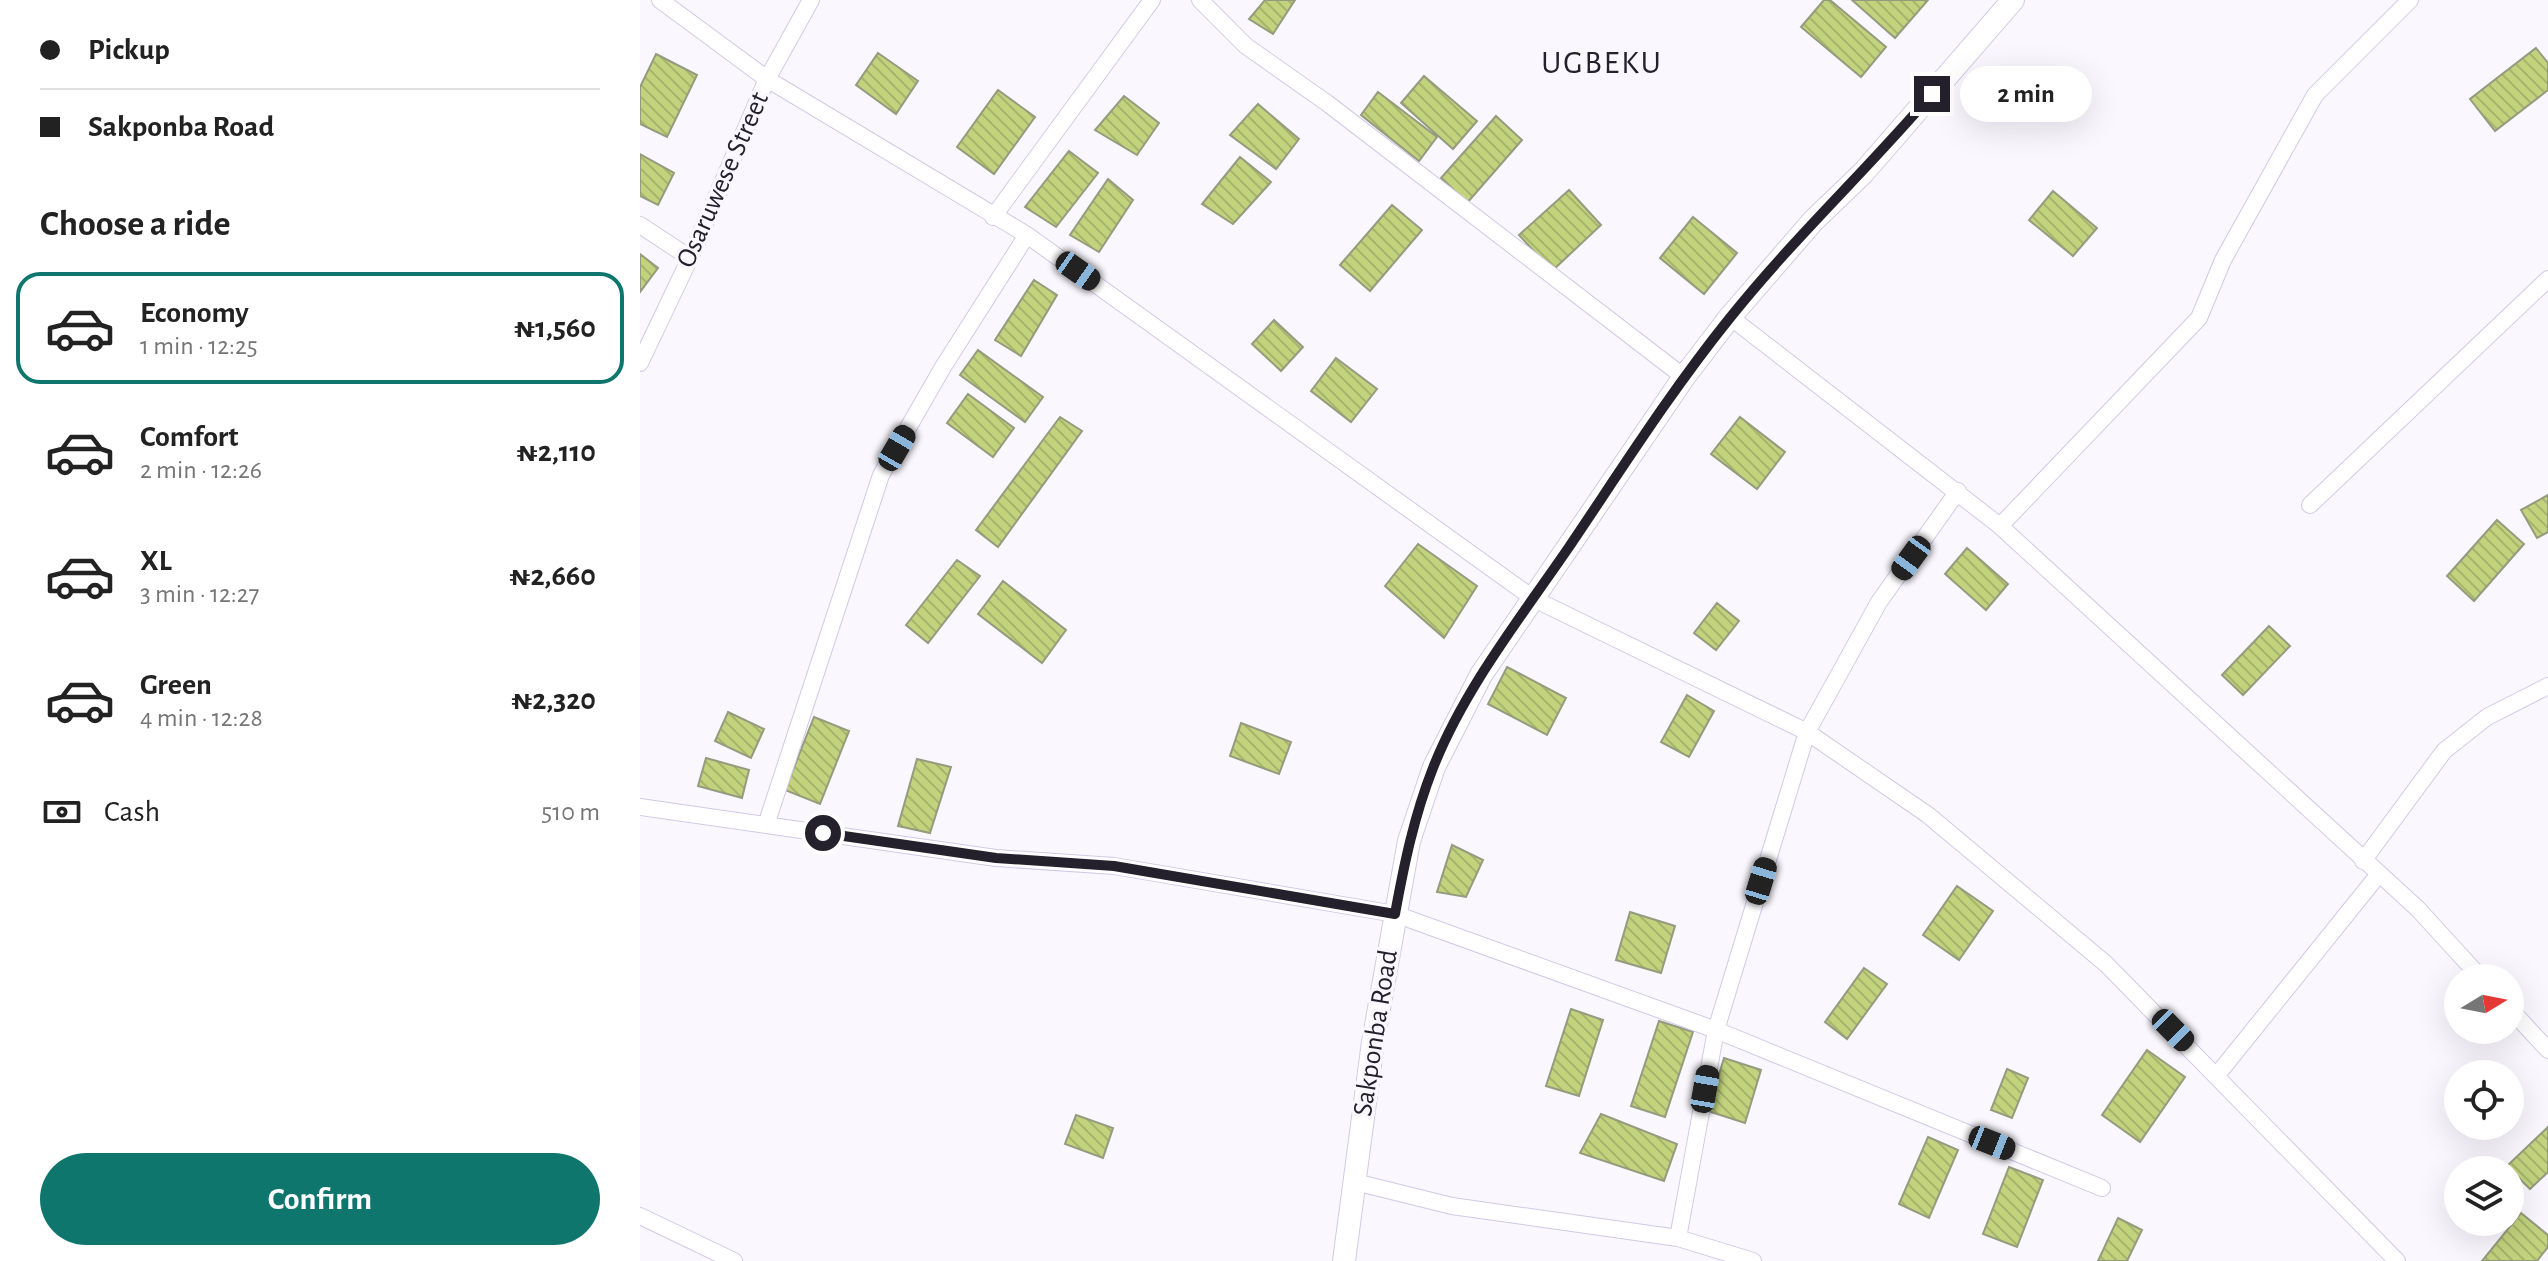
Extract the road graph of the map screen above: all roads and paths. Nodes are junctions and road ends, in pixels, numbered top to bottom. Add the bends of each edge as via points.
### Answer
1 (660, 0) edge
2 (811, 0) edge
3 (1152, 0) edge
4 (1200, 0) edge
5 (2013, 0) edge
6 (2410, 0) edge
7 (767, 79) junction
8 (993, 217) junction
9 (640, 225) edge
10 (1027, 235) junction
11 (690, 258) junction
12 (2548, 279) edge
13 (1730, 317) junction
14 (640, 363) edge
15 (1684, 377) junction
16 (1958, 491) junction
17 (2310, 505) dead end
18 (2000, 526) junction
19 (1534, 599) junction
20 (2548, 686) edge
21 (1807, 732) junction
22 (640, 807) edge
23 (766, 825) junction
24 (2363, 861) junction
25 (2379, 874) junction
26 (1395, 914) junction
27 (2468, 964) edge
28 (2524, 1024) edge
29 (1716, 1030) junction
30 (2548, 1050) edge
31 (2217, 1075) junction
32 (1355, 1182) junction
33 (2102, 1188) dead end
34 (640, 1216) edge
35 (1678, 1238) junction
36 (1701, 1253) edge
37 (734, 1261) edge
38 (1344, 1261) edge
39 (1753, 1261) edge
40 (2397, 1261) edge

1 - 7 street
2 - 7 street, Osaruwese Street
3 - 8 street
4 - 15 street via 1246,46
5 - 13 main road, Sakponba Road
6 - 18 street via 2315,95 2223,260 2199,318
7 - 8 street
7 - 11 street, Osaruwese Street
8 - 10 street
9 - 11 street
10 - 19 street
10 - 23 street via 881,475
11 - 14 street, Osaruwese Street
12 - 17 street
13 - 15 main road, Sakponba Road
13 - 16 street
15 - 19 main road, Sakponba Road
16 - 18 street
16 - 21 street via 1879,602
18 - 24 street
19 - 21 street
19 - 26 main road, Sakponba Road via 1481,675 1434,767 1409,841
20 - 24 street via 2487,717 2444,751
21 - 29 street
21 - 31 street via 1940,825 2106,964
22 - 23 street
23 - 26 street via 996,858 1114,866
24 - 25 street
25 - 27 street
25 - 31 street
26 - 29 street
26 - 32 main road, Sakponba Road
28 - 30 street
29 - 33 street
29 - 35 street
31 - 40 street
32 - 35 street via 1452,1206
32 - 38 main road, Sakponba Road
34 - 37 street
35 - 36 street
36 - 39 street

